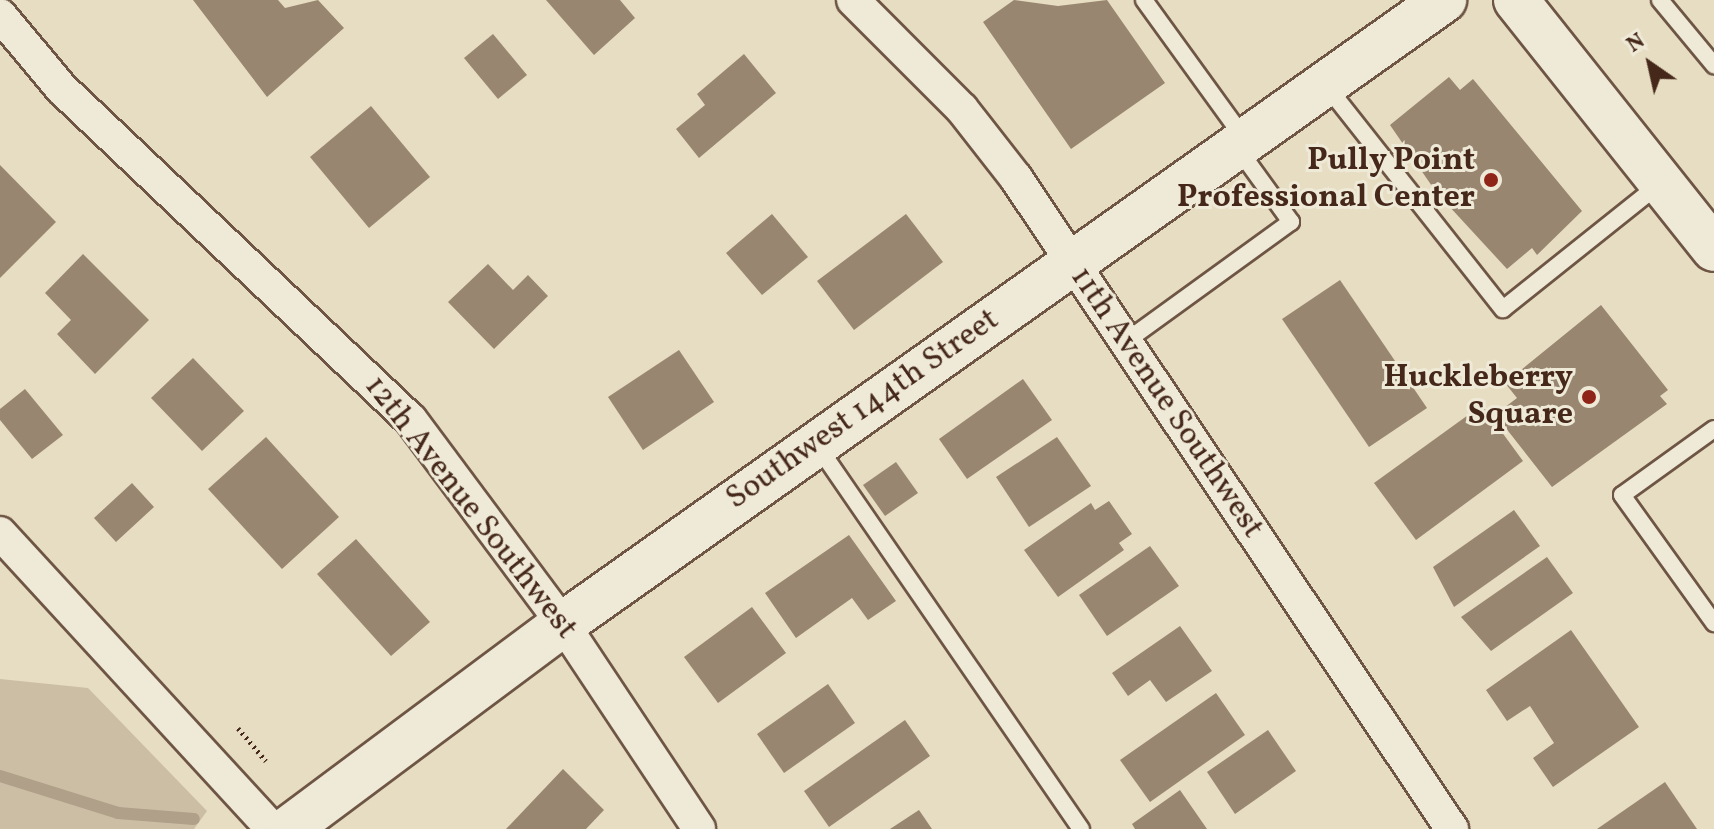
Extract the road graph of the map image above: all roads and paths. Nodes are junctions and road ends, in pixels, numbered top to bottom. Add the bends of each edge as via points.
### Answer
1 (853, 0) edge
2 (1144, 0) edge
3 (1444, 0) edge
4 (1516, 0) edge
5 (1660, 0) edge
6 (0, 15) edge
7 (1714, 65) edge
8 (1324, 83) junction
9 (1240, 142) junction
10 (1661, 183) junction
11 (1707, 227) edge
12 (1071, 262) junction
13 (1125, 342) junction
14 (1714, 429) edge
15 (816, 444) junction
16 (0, 533) edge
17 (1714, 623) edge
18 (563, 624) junction
19 (238, 728) dead end
20 (266, 761) dead end
21 (272, 829) edge
22 (288, 829) edge
23 (699, 829) edge
24 (1081, 829) edge
25 (1452, 829) edge

1 - 12 street, 11th Avenue Southwest via 962,109
2 - 9 lane
3 - 8 street, Southwest 144th Street
4 - 10 street
5 - 7 lane
6 - 18 street, 12th Avenue Southwest via 61,88 411,420
8 - 9 street, Southwest 144th Street
8 - 10 lane via 1503,309
9 - 12 street, Southwest 144th Street
9 - 13 lane via 1291,222
10 - 11 street
12 - 13 street, 11th Avenue Southwest
12 - 15 street, Southwest 144th Street
13 - 25 street, 11th Avenue Southwest
14 - 17 lane via 1622,495
15 - 18 street, Southwest 144th Street
15 - 24 lane
16 - 21 street
18 - 22 street, Southwest 144th Street
18 - 23 street, 12th Avenue Southwest
19 - 20 path

